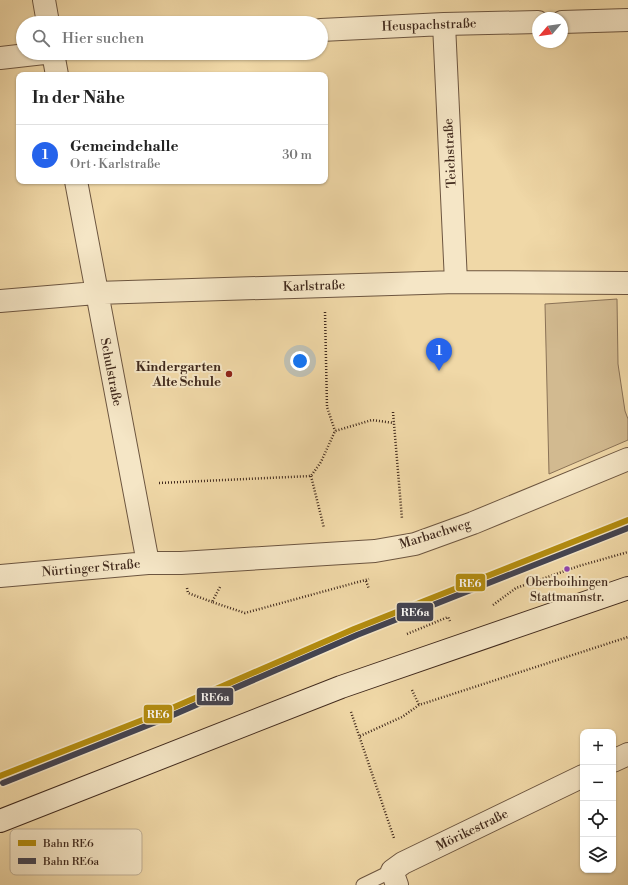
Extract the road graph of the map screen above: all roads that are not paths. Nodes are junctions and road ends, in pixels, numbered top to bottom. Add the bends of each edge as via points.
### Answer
1 (44, 0) edge
2 (47, 16) edge
3 (628, 20) edge
4 (532, 22) edge
5 (568, 22) edge
6 (444, 24) junction
7 (328, 30) edge
8 (16, 56) edge
9 (0, 58) edge
10 (54, 60) edge
11 (56, 72) edge
12 (77, 184) edge
13 (456, 282) junction
14 (628, 283) edge
15 (96, 293) junction
16 (0, 301) edge
17 (628, 459) edge
18 (148, 563) junction
19 (181, 563) joint
20 (0, 576) edge
21 (628, 588) edge
22 (628, 754) edge
23 (616, 760) edge
24 (580, 778) edge
25 (0, 821) edge
26 (397, 873) edge
27 (363, 885) edge

1 - 2 street
3 - 5 street
4 - 6 street, Heuspachstraße
6 - 7 street, Heuspachstraße
6 - 13 street, Teichstraße
8 - 9 street
10 - 11 street
12 - 15 street, Schulstraße
13 - 14 street, Karlstraße
13 - 15 street, Karlstraße
15 - 16 street, Karlstraße
15 - 18 street, Schulstraße
17 - 19 street, Marbachweg via 473,523 414,544 375,550
18 - 19 street, Nürtinger Straße
18 - 20 street, Nürtinger Straße
21 - 25 street via 341,687
22 - 23 street
24 - 26 street, Mörikestraße
26 - 27 lane, Mörikestraße

